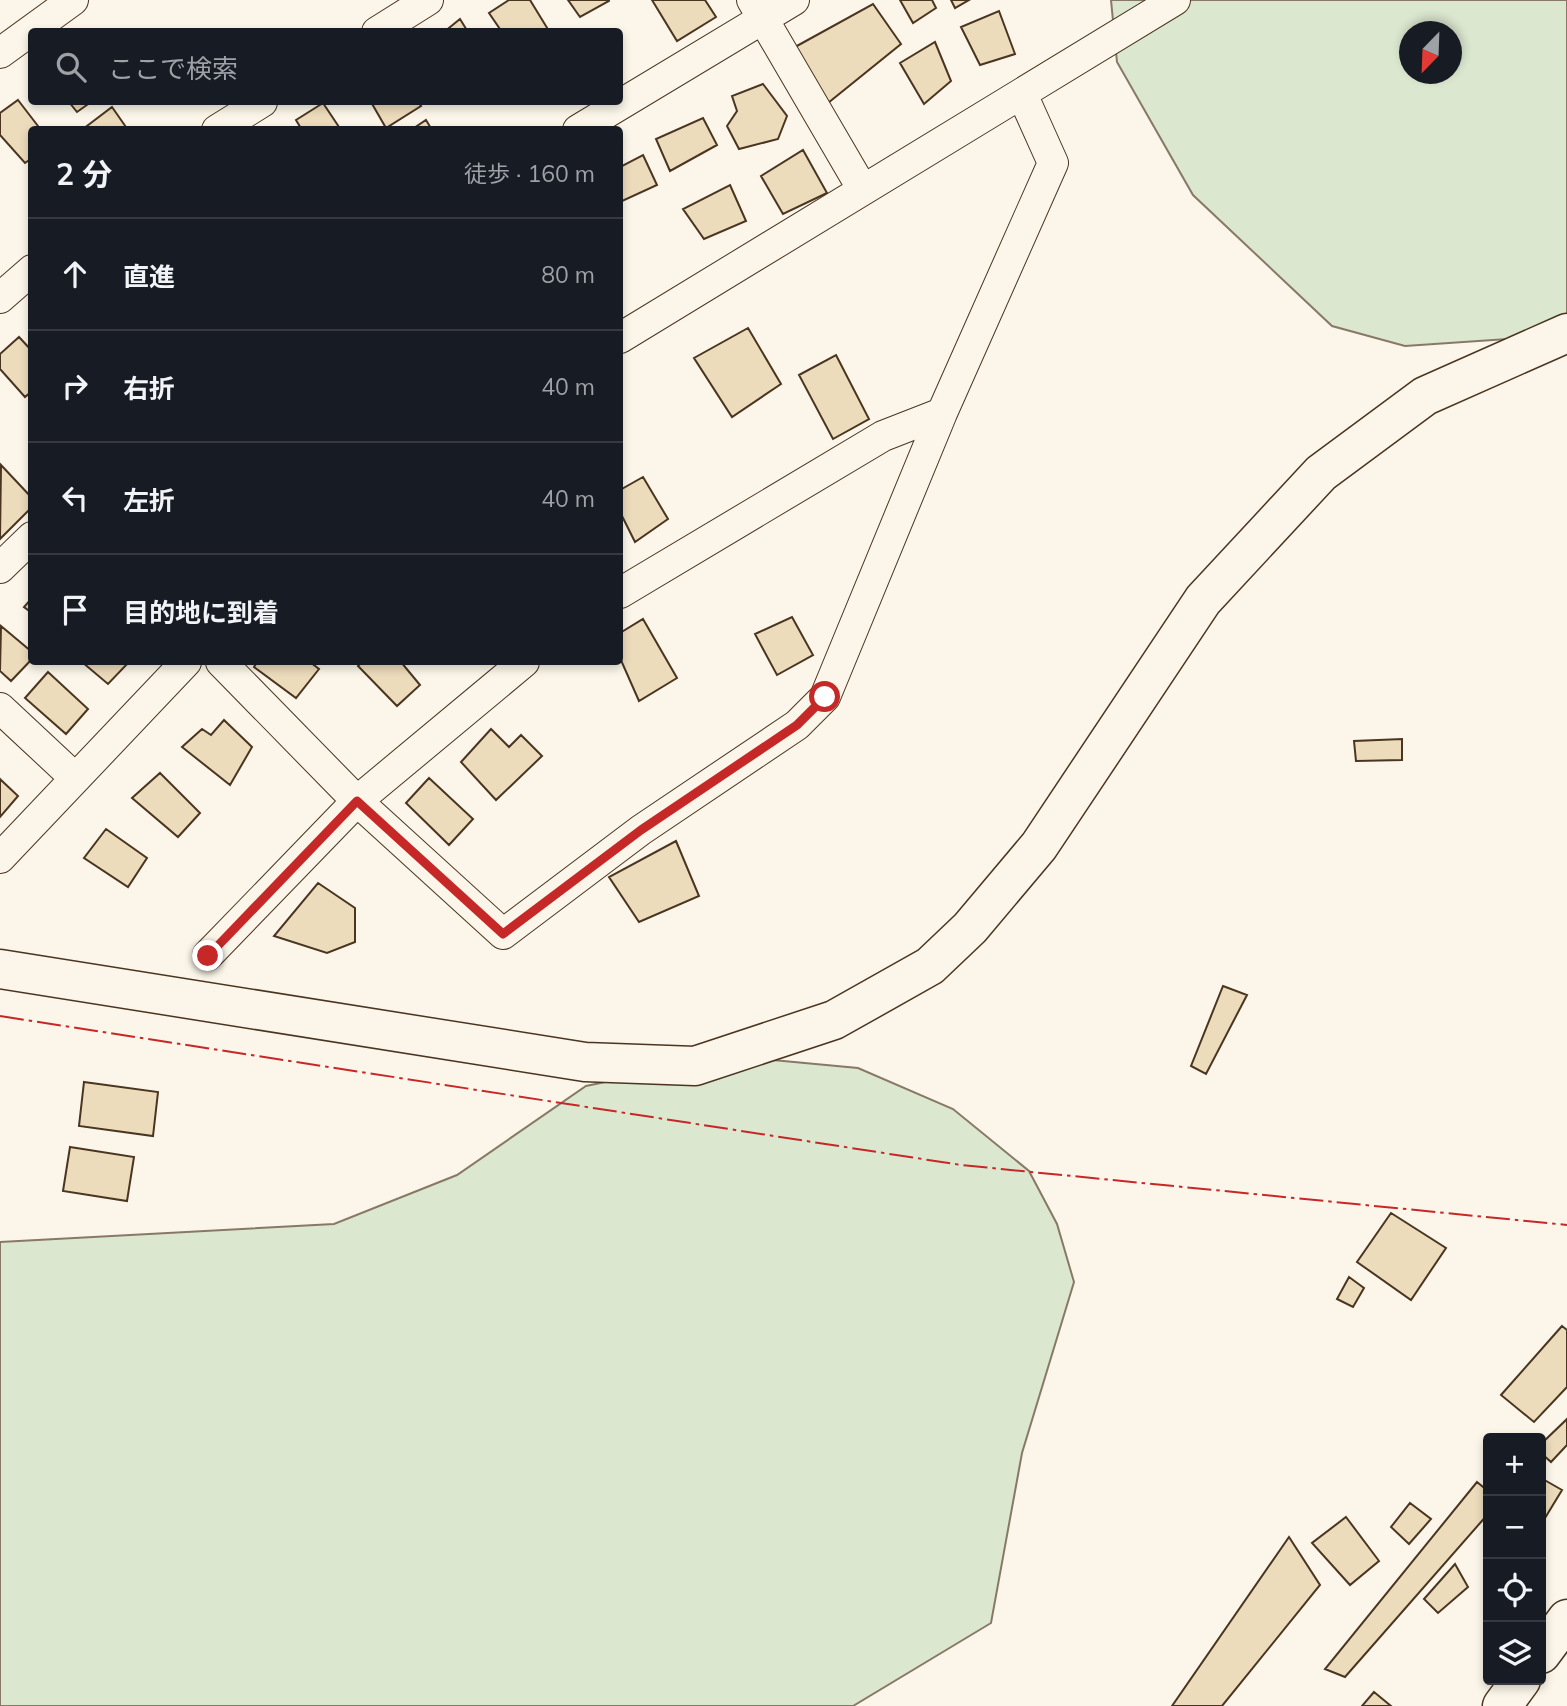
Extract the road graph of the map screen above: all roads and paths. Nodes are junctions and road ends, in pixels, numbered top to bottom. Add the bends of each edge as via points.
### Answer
1 (73, 0) edge
2 (428, 0) edge
3 (794, 0) edge
4 (1175, 0) edge
5 (758, 9) edge
6 (34, 28) edge
7 (382, 28) edge
8 (28, 33) edge
9 (0, 53) edge
10 (1022, 94) junction
11 (623, 100) edge
12 (257, 105) edge
13 (615, 105) edge
14 (223, 126) edge
15 (584, 126) edge
16 (863, 190) junction
17 (28, 274) edge
18 (0, 298) edge
19 (1567, 333) edge
20 (623, 336) edge
21 (942, 413) junction
22 (28, 541) edge
23 (0, 568) edge
24 (623, 591) edge
25 (183, 665) edge
26 (224, 665) edge
27 (520, 665) edge
28 (0, 708) edge
29 (75, 778) junction
30 (357, 801) junction
31 (0, 859) edge
32 (208, 956) dead end
33 (0, 969) edge
34 (1567, 1619) edge
35 (1546, 1647) edge
36 (1517, 1685) edge
37 (1502, 1706) edge

1 - 6 street
2 - 7 street
3 - 5 street
4 - 10 street
5 - 11 street
5 - 16 street
8 - 9 street
10 - 16 street
10 - 21 street via 1053,163
12 - 14 street
13 - 15 street
16 - 20 street
17 - 18 street
19 - 33 main road via 1425,396 1321,473 1203,600 1039,846 970,928 930,966 834,1020 695,1066 585,1062
21 - 24 street via 883,436
21 - 30 street via 825,697 797,725 641,830 503,934
22 - 23 street
25 - 29 street
26 - 30 street
27 - 30 street
28 - 29 street
29 - 31 street
30 - 32 street
34 - 35 main road
36 - 37 main road

